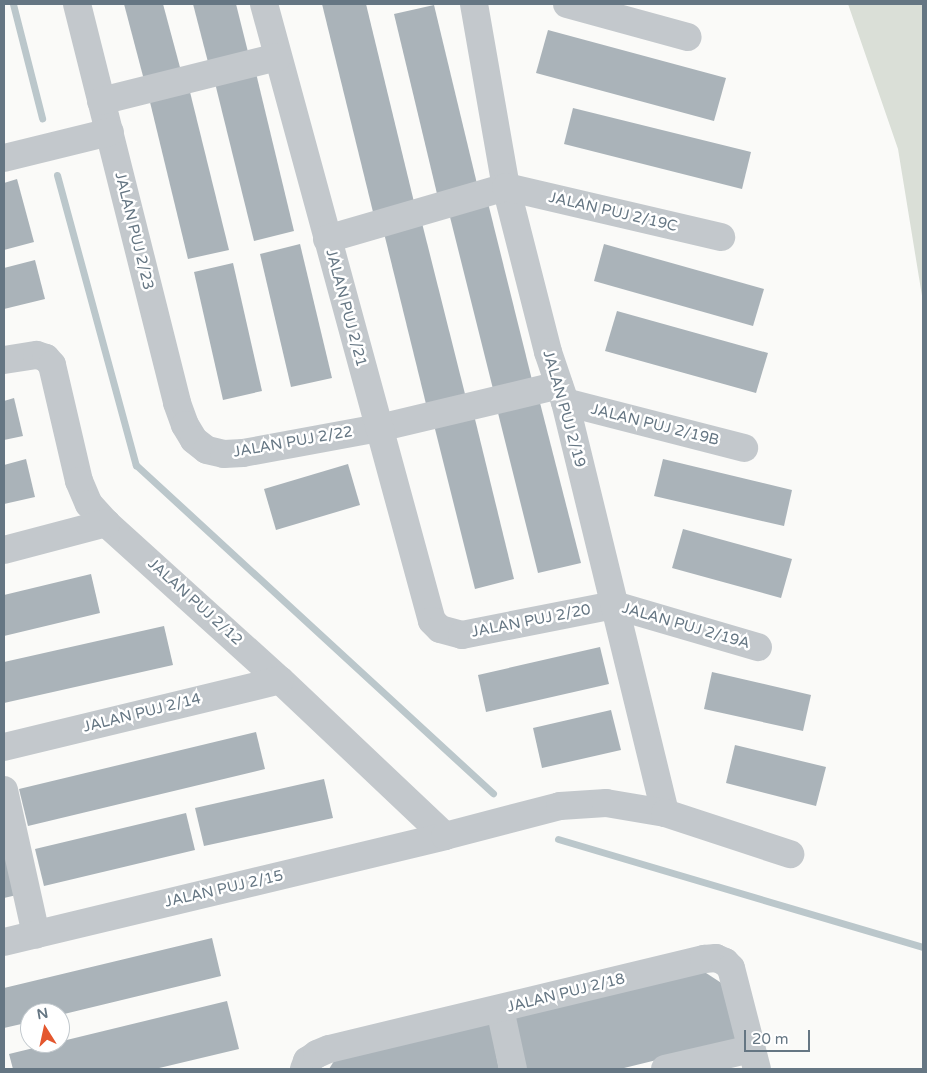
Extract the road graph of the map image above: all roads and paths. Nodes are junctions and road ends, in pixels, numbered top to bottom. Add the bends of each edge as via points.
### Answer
1 (77, 4) edge
2 (264, 4) edge
3 (474, 4) edge
4 (567, 4) edge
5 (688, 37) dead end
6 (278, 57) junction
7 (101, 101) junction
8 (110, 132) junction
9 (16, 155) edge
10 (506, 187) junction
11 (721, 237) dead end
12 (327, 239) junction
13 (4, 360) edge
14 (562, 394) junction
15 (379, 428) junction
16 (744, 448) dead end
17 (207, 450) joint
18 (106, 524) junction
19 (4, 550) edge
20 (614, 606) junction
21 (428, 612) joint
22 (758, 646) dead end
23 (280, 680) junction
24 (4, 747) edge
25 (4, 790) edge
26 (665, 813) junction
27 (445, 836) junction
28 (790, 854) dead end
29 (36, 934) junction
30 (4, 942) edge
31 (500, 1009) junction
32 (754, 1059) edge
33 (304, 1069) edge
34 (513, 1069) edge
35 (664, 1069) edge

1 - 7 street, JALAN PUJ 2/23
2 - 6 street, JALAN PUJ 2/21
3 - 10 street, JALAN PUJ 2/19
4 - 5 street
6 - 7 street
6 - 12 street, JALAN PUJ 2/21
7 - 8 street, JALAN PUJ 2/23
8 - 9 street
8 - 17 street, JALAN PUJ 2/23 via 177,403 194,440
10 - 11 street, JALAN PUJ 2/19C
10 - 12 street
10 - 14 street, JALAN PUJ 2/19 via 548,352
12 - 15 street, JALAN PUJ 2/21
13 - 18 street, JALAN PUJ 2/12 via 37,355 52,365 79,481 88,504
14 - 15 street, JALAN PUJ 2/22
14 - 16 street, JALAN PUJ 2/19B
14 - 20 street, JALAN PUJ 2/19
15 - 17 street, JALAN PUJ 2/22 via 243,453 224,454
15 - 21 street, JALAN PUJ 2/21
18 - 19 street
18 - 23 street, JALAN PUJ 2/12
20 - 21 street, JALAN PUJ 2/20 via 462,635 440,629
20 - 22 street, JALAN PUJ 2/19A
20 - 26 street, JALAN PUJ 2/19
23 - 24 street, JALAN PUJ 2/14
23 - 27 street, JALAN PUJ 2/12
25 - 29 street
26 - 27 street via 606,803 560,806
26 - 28 street
27 - 29 street, JALAN PUJ 2/15
29 - 30 street, JALAN PUJ 2/15
31 - 32 street, JALAN PUJ 2/18 via 716,958 731,968
31 - 33 street, JALAN PUJ 2/18 via 328,1049 307,1061
31 - 34 street
32 - 35 street

